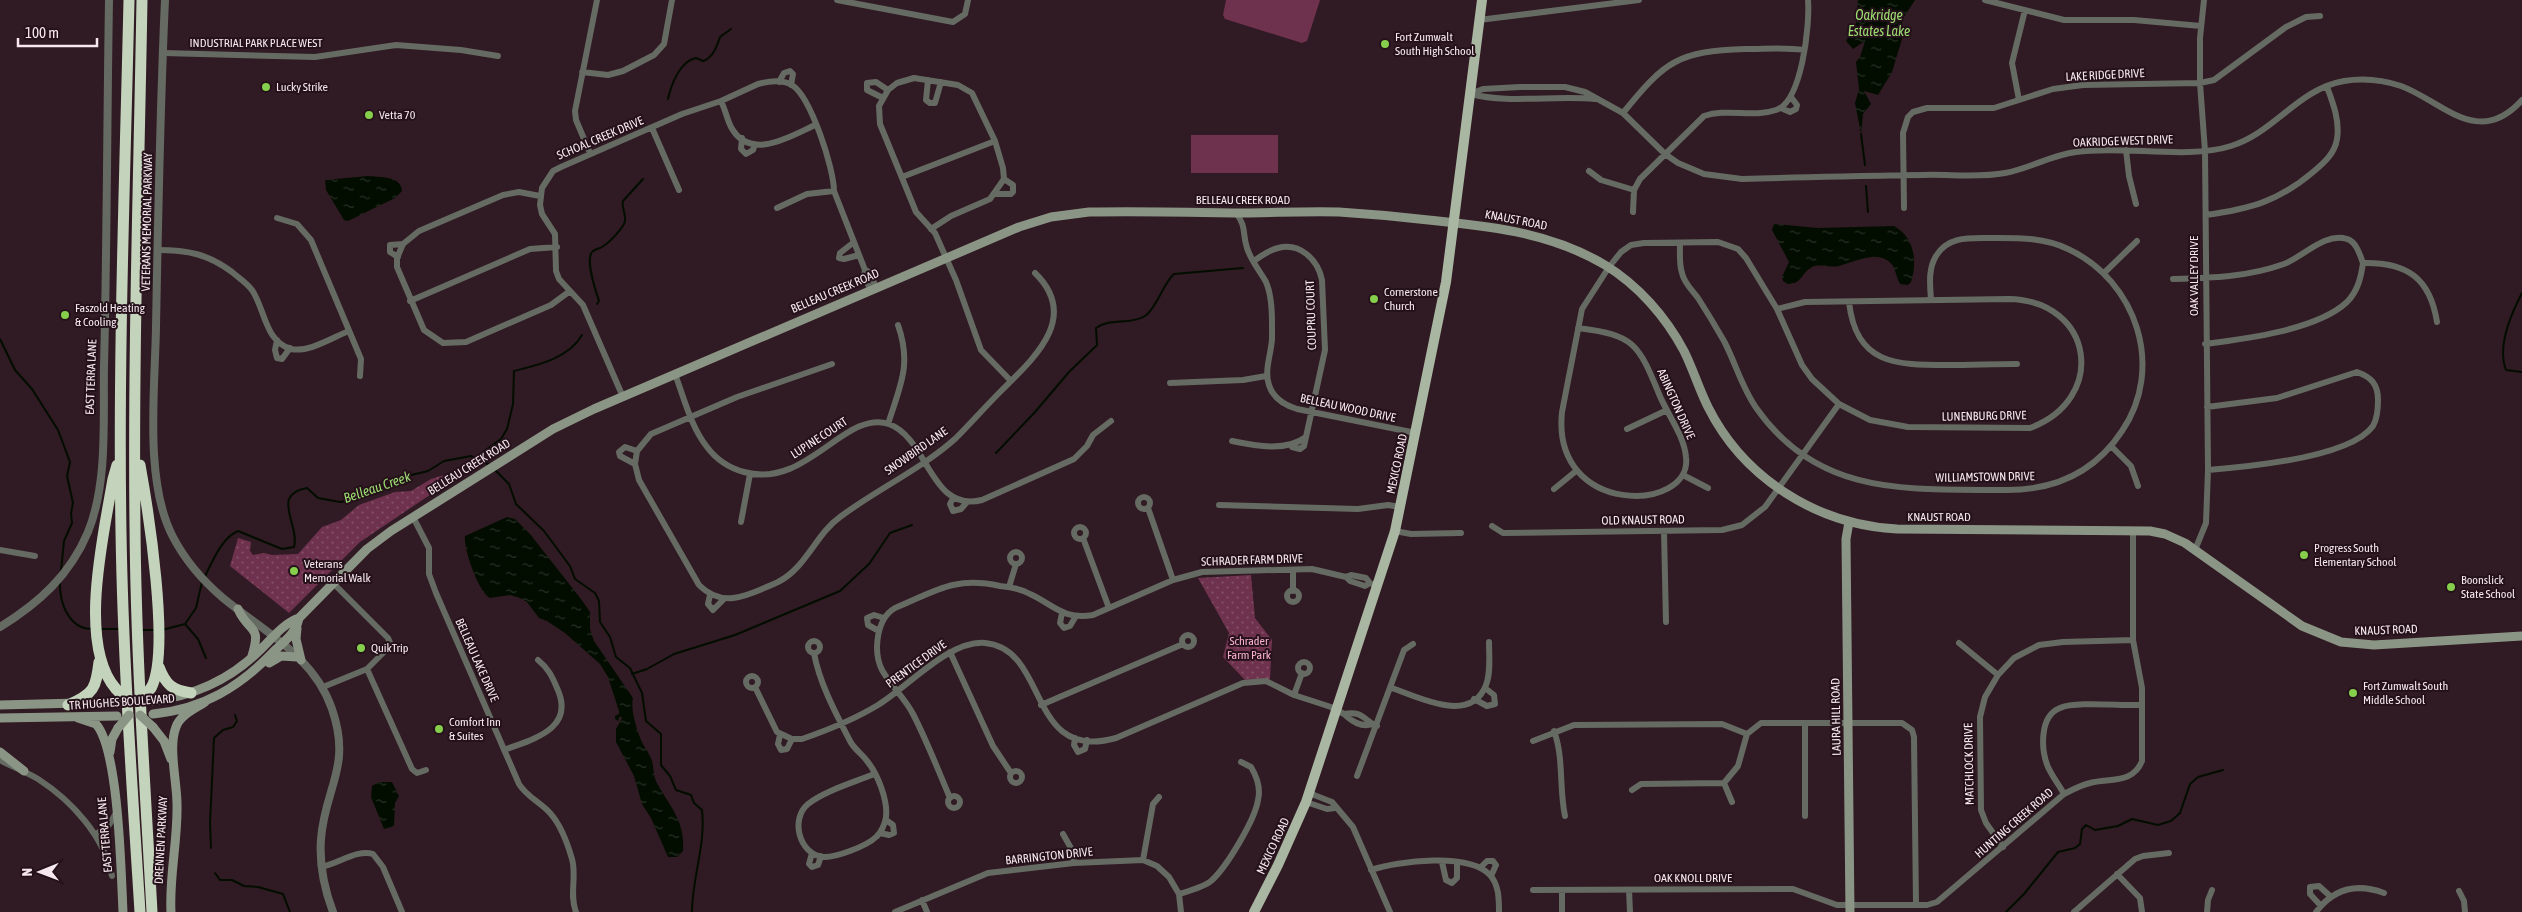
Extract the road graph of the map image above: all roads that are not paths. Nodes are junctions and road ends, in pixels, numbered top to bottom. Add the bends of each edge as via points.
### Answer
1 (109, 0) edge
2 (129, 0) edge
3 (142, 0) edge
4 (165, 0) edge
5 (597, 0) edge
6 (672, 0) edge
7 (837, 0) edge
8 (968, 0) edge
9 (1482, 0) edge
10 (1639, 0) edge
11 (1808, 0) edge
12 (1985, 0) edge
13 (2204, 0) edge
14 (2025, 10) junction
15 (2320, 16) dead end
16 (1479, 20) junction
17 (2201, 26) junction
18 (1804, 50) junction
19 (163, 53) junction
20 (498, 56) dead end
21 (582, 72) junction
22 (928, 80) junction
23 (779, 82) junction
24 (941, 82) junction
25 (2200, 83) junction
26 (791, 85) junction
27 (2327, 86) junction
28 (888, 90) junction
29 (1470, 94) junction
30 (883, 98) junction
31 (1599, 99) junction
32 (2019, 100) junction
33 (2522, 100) edge
34 (721, 101) junction
35 (1623, 113) junction
36 (815, 125) junction
37 (652, 128) junction
38 (742, 138) junction
39 (995, 141) junction
40 (755, 144) junction
41 (2126, 150) junction
42 (2205, 150) junction
43 (590, 154) junction
44 (1665, 154) junction
45 (1589, 171) dead end
46 (1904, 175) junction
47 (902, 177) junction
48 (1004, 179) junction
49 (679, 190) dead end
50 (1634, 190) junction
51 (834, 191) junction
52 (996, 194) junction
53 (540, 196) junction
54 (2136, 204) dead end
55 (777, 208) dead end
56 (1904, 208) dead end
57 (1256, 212) junction
58 (1633, 212) dead end
59 (1236, 213) junction
60 (2206, 215) junction
61 (277, 218) dead end
62 (1454, 222) junction
63 (1245, 228) junction
64 (931, 229) junction
65 (2137, 241) dead end
66 (854, 242) junction
67 (1680, 243) junction
68 (403, 244) junction
69 (557, 247) junction
70 (157, 250) junction
71 (859, 255) junction
72 (398, 257) junction
73 (945, 258) junction
74 (1254, 261) junction
75 (2363, 263) junction
76 (1609, 267) junction
77 (1035, 273) dead end
78 (2104, 273) junction
79 (2205, 278) junction
80 (2173, 279) dead end
81 (873, 288) junction
82 (570, 291) junction
83 (410, 300) junction
84 (1931, 300) junction
85 (1849, 302) junction
86 (1777, 308) junction
87 (2437, 322) dead end
88 (898, 325) dead end
89 (1578, 328) junction
90 (349, 330) junction
91 (277, 340) junction
92 (2205, 344) junction
93 (290, 348) junction
94 (832, 364) dead end
95 (2017, 364) dead end
96 (674, 374) junction
97 (360, 376) dead end
98 (1266, 376) junction
99 (1011, 381) junction
100 (1170, 383) dead end
101 (623, 397) junction
102 (1839, 404) junction
103 (2207, 407) junction
104 (1665, 411) junction
105 (1312, 412) junction
106 (691, 417) junction
107 (1111, 422) dead end
108 (888, 424) junction
109 (1626, 428) dead end
110 (1416, 433) junction
111 (134, 436) junction
112 (1232, 440) dead end
113 (2112, 447) junction
114 (637, 450) junction
115 (120, 453) junction
116 (1803, 454) junction
117 (923, 461) junction
118 (635, 464) junction
119 (2208, 470) junction
120 (1576, 471) junction
121 (750, 474) junction
122 (1683, 475) junction
123 (2138, 486) dead end
124 (1778, 487) junction
125 (1708, 488) dead end
126 (1554, 489) dead end
127 (953, 498) junction
128 (967, 502) junction
129 (1219, 506) dead end
130 (1400, 507) junction
131 (1148, 508) dead end
132 (413, 517) junction
133 (741, 522) dead end
134 (1848, 522) junction
135 (1492, 526) dead end
136 (2133, 530) junction
137 (1664, 531) junction
138 (1394, 532) junction
139 (1461, 533) dead end
140 (1083, 538) dead end
141 (0, 550) edge
142 (2195, 550) junction
143 (36, 556) dead end
144 (1016, 564) dead end
145 (1293, 570) junction
146 (1173, 580) junction
147 (334, 583) junction
148 (1374, 585) junction
149 (1009, 587) junction
150 (1293, 590) dead end
151 (710, 595) junction
152 (724, 599) junction
153 (1109, 608) junction
154 (238, 609) junction
155 (1062, 613) junction
156 (1076, 616) junction
157 (299, 618) junction
158 (884, 618) junction
159 (1666, 622) dead end
160 (0, 627) edge
161 (297, 628) junction
162 (879, 630) junction
163 (274, 636) junction
164 (2522, 636) edge
165 (2133, 640) junction
166 (1489, 642) dead end
167 (283, 643) junction
168 (1960, 643) dead end
169 (1183, 644) dead end
170 (1413, 644) dead end
171 (99, 652) junction
172 (950, 652) junction
173 (814, 653) dead end
174 (252, 658) junction
175 (299, 658) junction
176 (538, 660) dead end
177 (159, 667) junction
178 (367, 669) junction
179 (254, 671) junction
180 (1302, 673) dead end
181 (1998, 675) junction
182 (323, 687) junction
183 (755, 687) dead end
184 (1392, 688) junction
185 (1485, 688) junction
186 (898, 692) junction
187 (191, 693) junction
188 (1294, 695) junction
189 (1474, 699) junction
190 (205, 702) junction
191 (0, 705) edge
192 (68, 705) junction
193 (1041, 705) junction
194 (2141, 705) junction
195 (132, 708) junction
196 (1341, 712) junction
197 (0, 718) edge
198 (12, 718) junction
199 (78, 718) junction
200 (842, 723) junction
201 (1848, 723) junction
202 (1375, 725) junction
203 (1805, 725) junction
204 (0, 726) edge
205 (1554, 731) junction
206 (1747, 734) junction
207 (780, 735) junction
208 (1075, 738) junction
209 (792, 739) junction
210 (1087, 740) junction
211 (1533, 741) dead end
212 (504, 750) junction
213 (0, 752) edge
214 (109, 757) junction
215 (0, 760) edge
216 (1240, 762) dead end
217 (174, 769) junction
218 (426, 770) dead end
219 (24, 771) junction
220 (1011, 773) dead end
221 (874, 774) junction
222 (1357, 776) dead end
223 (1724, 783) junction
224 (1632, 790) dead end
225 (2064, 794) junction
226 (1159, 797) dead end
227 (950, 798) dead end
228 (1308, 798) junction
229 (1732, 802) dead end
230 (117, 812) junction
231 (1565, 816) dead end
232 (1805, 816) dead end
233 (886, 820) junction
234 (105, 829) junction
235 (880, 833) junction
236 (1063, 834) dead end
237 (95, 835) junction
238 (118, 837) junction
239 (2003, 847) junction
240 (812, 853) junction
241 (2169, 853) dead end
242 (820, 856) junction
243 (1143, 860) junction
244 (1442, 862) junction
245 (1457, 862) junction
246 (1074, 864) junction
247 (321, 867) junction
248 (1480, 868) junction
249 (1371, 870) junction
250 (2117, 874) junction
251 (112, 876) dead end
252 (1491, 876) junction
253 (1533, 890) dead end
254 (1562, 890) junction
255 (1629, 890) junction
256 (2212, 890) dead end
257 (2459, 891) dead end
258 (2384, 893) dead end
259 (1179, 894) junction
260 (2330, 896) junction
261 (922, 900) junction
262 (1916, 905) junction
263 (1850, 908) edge
264 (2318, 909) edge
265 (123, 912) edge
266 (140, 912) edge
267 (152, 912) edge
268 (171, 912) edge
269 (333, 912) edge
270 (402, 912) edge
271 (576, 912) edge
272 (894, 912) edge
273 (927, 912) edge
274 (1181, 912) edge
275 (1254, 912) edge
276 (1390, 912) edge
277 (1499, 912) edge
278 (1562, 912) edge
279 (1630, 912) edge
280 (2074, 912) edge
281 (2142, 912) edge
282 (2207, 912) edge
283 (2465, 912) edge

1 - 160 street, EAST TERRA LANE via 105,337 97,500 82,544 55,585 31,607
2 - 115 highway
3 - 111 highway
4 - 19 street, VETERANS MEMORIAL PARKWAY
5 - 21 street
6 - 21 street via 664,44 654,55 608,75
7 - 8 street via 944,22 953,22 965,14
9 - 16 main road, MEXICO ROAD
10 - 16 street
11 - 18 street
12 - 14 street
13 - 17 street, OAK VALLEY DRIVE
14 - 17 street via 2064,20 2134,20
14 - 32 street via 2012,63
15 - 25 street, LAKE RIDGE DRIVE via 2306,17 2286,27 2222,76
16 - 29 main road, MEXICO ROAD
17 - 25 street, OAK VALLEY DRIVE
18 - 35 street via 1711,50 1686,56 1673,61 1650,80
18 - 44 street via 1792,97 1781,108 1767,112 1704,116
19 - 20 street, INDUSTRIAL PARK PLACE WEST via 315,56 396,46
19 - 70 street, VETERANS MEMORIAL PARKWAY
21 - 43 street via 576,120
22 - 24 street
22 - 24 street via 926,100 930,103 935,103
22 - 28 street via 905,80
23 - 26 street, SCHOAL CREEK DRIVE
23 - 26 street, SCHOAL CREEK DRIVE via 784,73 790,71 793,74
23 - 34 street, SCHOAL CREEK DRIVE via 758,84
24 - 39 street via 958,85 972,93
25 - 32 street, LAKE RIDGE DRIVE via 2083,85 2053,89
25 - 42 street, OAK VALLEY DRIVE
26 - 36 street, SCHOAL CREEK DRIVE via 804,99
27 - 33 street, OAKRIDGE WEST DRIVE via 2354,80 2391,83 2467,120 2501,116
27 - 42 street, OAKRIDGE WEST DRIVE via 2298,100 2251,137 2231,146
27 - 60 street via 2337,119 2337,138 2324,162 2296,187 2279,197 2239,210
28 - 30 street
28 - 30 street via 876,82 866,83 867,90
29 - 31 street, OAKRIDGE WEST DRIVE via 1485,98 1570,96
29 - 31 street, OAKRIDGE WEST DRIVE via 1495,88 1565,87
29 - 62 main road, MEXICO ROAD
30 - 47 street via 879,106 880,124
31 - 35 street, OAKRIDGE WEST DRIVE
32 - 46 street, LAKE RIDGE DRIVE via 1994,108 1927,108 1913,112 1904,127
34 - 37 street, SCHOAL CREEK DRIVE
34 - 38 street via 732,128
35 - 44 street, OAKRIDGE WEST DRIVE
36 - 40 street via 772,144
36 - 51 street, SCHOAL CREEK DRIVE via 828,155
37 - 43 street, SCHOAL CREEK DRIVE
37 - 49 street
38 - 40 street
38 - 40 street via 741,149 746,154 753,150
39 - 47 street
39 - 48 street
41 - 42 street, OAKRIDGE WEST DRIVE
41 - 46 street, OAKRIDGE WEST DRIVE via 2076,152 2003,173
41 - 54 street
42 - 60 street, OAK VALLEY DRIVE
43 - 53 street, SCHOAL CREEK DRIVE via 553,171
44 - 46 street, OAKRIDGE WEST DRIVE via 1692,171 1717,177
44 - 50 street
45 - 50 street via 1602,180
46 - 56 street, LAKE RIDGE DRIVE
47 - 64 street via 919,218
48 - 52 street
48 - 52 street via 1013,185 1013,192
50 - 58 street
51 - 55 street via 807,194
51 - 66 street, SCHOAL CREEK DRIVE
52 - 64 street via 983,204 951,216
53 - 68 street via 518,192 503,195 419,231
53 - 69 street via 542,214 555,234
57 - 59 main road, BELLEAU CREEK ROAD
57 - 62 main road, BELLEAU CREEK ROAD via 1339,212
57 - 63 street
59 - 63 street
59 - 73 main road, BELLEAU CREEK ROAD via 1112,211 1061,215 1019,227
60 - 79 street, OAK VALLEY DRIVE
61 - 90 street via 297,224 307,234
62 - 76 main road, KNAUST ROAD via 1538,236 1572,248
62 - 110 main road, MEXICO ROAD via 1446,282
63 - 74 street via 1246,246
64 - 73 street
65 - 78 street
66 - 71 street, SCHOAL CREEK DRIVE
66 - 71 street via 840,253 839,258 844,260
67 - 76 street, LUNENBURG DRIVE via 1632,245 1621,252
67 - 86 street, LUNENBURG DRIVE via 1718,242 1738,250
67 - 116 street, WILLIAMSTOWN DRIVE via 1683,278 1721,337 1746,391 1768,423
68 - 72 street
68 - 72 street via 390,244 390,252
69 - 82 street via 556,271
69 - 83 street via 530,249
70 - 91 street via 189,250 228,269 253,291
70 - 154 street, VETERANS MEMORIAL PARKWAY via 155,470 164,515 173,537 194,569
71 - 81 street, SCHOAL CREEK DRIVE via 864,275
72 - 83 street via 400,276
73 - 81 main road, BELLEAU CREEK ROAD
73 - 99 street via 965,300 981,350
74 - 98 street via 1269,292 1272,342
74 - 105 street, COUPRU COURT via 1285,247 1311,257 1320,272 1325,350
75 - 79 street via 2357,247 2349,239 2338,238 2326,241 2285,264 2238,276
75 - 87 street via 2386,262 2405,269 2425,285 2434,301
75 - 92 street via 2357,288 2348,301 2319,319 2268,335
76 - 89 street via 1582,309
76 - 124 main road, KNAUST ROAD via 1659,313 1683,349 1720,429 1750,464
77 - 99 street, SNOWBIRD LANE via 1051,294 1053,321 1045,344
78 - 84 street, WILLIAMSTOWN DRIVE via 2083,257 2051,242 2022,238 1963,238 1947,244 1936,254 1930,273
78 - 113 street, WILLIAMSTOWN DRIVE via 2127,302 2140,337 2143,357 2137,402
79 - 80 street
79 - 92 street, OAK VALLEY DRIVE
81 - 96 main road, BELLEAU CREEK ROAD
82 - 83 street via 551,305 458,344 443,343 429,335 420,324
82 - 101 street via 583,305
84 - 85 street, LUNENBURG DRIVE
84 - 102 street, LUNENBURG DRIVE via 2022,300 2036,302 2062,317 2076,340 2081,366 2074,393 2066,405 2044,422 2030,428 2012,429 1894,425 1870,420
85 - 86 street, LUNENBURG DRIVE via 1794,303
85 - 95 street via 1859,336 1872,352 1896,364
86 - 102 street, LUNENBURG DRIVE via 1802,365 1822,390
88 - 108 street via 906,362
89 - 104 street, ABINGTON DRIVE via 1607,332 1631,343 1643,356
89 - 120 street via 1560,426 1566,456
90 - 93 street via 310,347
90 - 97 street via 361,359
91 - 93 street
91 - 93 street via 277,358 282,358
92 - 103 street, OAK VALLEY DRIVE
94 - 106 street, SNOWBIRD LANE via 737,397
96 - 101 main road, BELLEAU CREEK ROAD
96 - 106 street, LUPINE COURT
98 - 100 street
98 - 105 street, BELLEAU WOOD DRIVE via 1273,394 1281,402
99 - 117 street, SNOWBIRD LANE via 956,438
101 - 132 main road, BELLEAU CREEK ROAD via 553,429
102 - 116 street, OLD KNAUST ROAD
103 - 119 street, OAK VALLEY DRIVE
103 - 119 street via 2277,398 2357,372 2369,376 2377,387 2373,425 2350,443 2298,458
104 - 109 street
104 - 122 street, ABINGTON DRIVE via 1685,451
105 - 110 street, BELLEAU WOOD DRIVE
105 - 112 street, COUPRU COURT via 1306,437 1291,446
106 - 114 street, SNOWBIRD LANE via 651,434
106 - 121 street, LUPINE COURT via 706,446 716,457
107 - 128 street via 1093,435 1080,454 1064,465 982,500
108 - 117 street via 904,435
108 - 121 street, LUPINE COURT via 858,426 792,469 776,474
110 - 130 main road, MEXICO ROAD
111 - 177 highway via 143,484 157,608
111 - 267 highway via 137,616
113 - 116 street, WILLIAMSTOWN DRIVE via 2067,480 2026,490 1886,487 1840,475
113 - 123 street via 2131,466
114 - 118 street, SNOWBIRD LANE
114 - 118 street, SNOWBIRD LANE via 625,447 619,452 620,456
115 - 171 highway via 112,479 98,574
115 - 266 highway via 124,641
116 - 124 street, OLD KNAUST ROAD
117 - 127 street via 943,490
117 - 152 street, SNOWBIRD LANE via 839,517 787,576 741,597
118 - 151 street, SNOWBIRD LANE via 639,480 699,585
119 - 142 street, OAK VALLEY DRIVE via 2206,523
120 - 122 street via 1593,485 1621,494 1661,493 1676,484
120 - 126 street
121 - 133 street
122 - 125 street
124 - 134 main road, KNAUST ROAD via 1810,508
124 - 137 street, OLD KNAUST ROAD via 1765,507 1742,524 1722,530
127 - 128 street
127 - 128 street via 950,504 953,511 961,509
129 - 130 street
130 - 138 main road, MEXICO ROAD
131 - 146 street
132 - 147 main road, BELLEAU CREEK ROAD via 367,550
132 - 212 street, BELLEAU LAKE DRIVE via 429,548 429,574 436,593
134 - 136 main road, KNAUST ROAD via 1898,529
134 - 201 main road, LAURA HILL ROAD
135 - 137 street, OLD KNAUST ROAD via 1502,533
136 - 142 main road, KNAUST ROAD via 2165,534
136 - 165 street, HUNTING CREEK ROAD
137 - 159 street
138 - 139 street
138 - 148 main road, MEXICO ROAD
140 - 153 street
141 - 143 street
142 - 164 main road, KNAUST ROAD via 2302,626 2340,642 2374,645
144 - 149 street
145 - 146 street, SCHRADER FARM DRIVE via 1202,572
145 - 148 street, SCHRADER FARM DRIVE via 1351,575 1366,578
145 - 150 street
146 - 153 street, SCHRADER FARM DRIVE
147 - 157 main road, BELLEAU CREEK ROAD
147 - 178 street via 390,640 389,648
148 - 196 main road, MEXICO ROAD
149 - 155 street, SCHRADER FARM DRIVE via 1040,599
149 - 158 street, SCHRADER FARM DRIVE via 964,581 895,608
151 - 152 street, SNOWBIRD LANE
151 - 152 street, SNOWBIRD LANE via 708,604 713,610
153 - 156 street, SCHRADER FARM DRIVE via 1093,615
154 - 163 street, VETERANS MEMORIAL PARKWAY
154 - 174 main road via 256,634
155 - 156 street, SCHRADER FARM DRIVE
155 - 156 street, SCHRADER FARM DRIVE via 1060,623 1064,628 1070,626
157 - 161 main road
157 - 163 main road, BELLEAU CREEK ROAD via 290,621
158 - 162 street, SCHRADER FARM DRIVE
158 - 162 street, SCHRADER FARM DRIVE via 874,615 867,618 868,626
161 - 167 main road
161 - 175 main road
162 - 186 street, SCHRADER FARM DRIVE via 880,664
163 - 167 street, VETERANS MEMORIAL PARKWAY
163 - 174 main road, TR HUGHES BOULEVARD
165 - 181 street, MATCHLOCK DRIVE via 2039,645 2014,658
165 - 194 street, HUNTING CREEK ROAD via 2142,688
166 - 185 street
167 - 175 street, VETERANS MEMORIAL PARKWAY
167 - 179 main road, TR HUGHES BOULEVARD
168 - 181 street
169 - 193 street
170 - 184 street via 1404,650
171 - 192 highway via 96,682 91,692
171 - 195 highway, bridge via 106,675
172 - 186 street, PRENTICE DRIVE
172 - 193 street, PRENTICE DRIVE via 958,647 985,643 1002,649 1017,658 1024,668
172 - 220 street via 993,746
173 - 200 street
174 - 187 main road, TR HUGHES BOULEVARD via 228,677
175 - 179 main road via 277,657
175 - 182 street, VETERANS MEMORIAL PARKWAY
176 - 212 street via 548,668 560,694 560,718 546,733
177 - 187 highway via 164,681 171,688
177 - 195 highway, bridge via 151,688
178 - 182 street
178 - 218 street via 412,769 417,773
179 - 190 main road, TR HUGHES BOULEVARD via 233,688
180 - 188 street
181 - 239 street, MATCHLOCK DRIVE via 1985,697 1980,717 1980,789 1983,817
182 - 247 street, VETERANS MEMORIAL PARKWAY via 337,728 340,755 323,829
183 - 207 street, PRENTICE DRIVE via 768,718
184 - 189 street via 1445,706 1460,706
184 - 202 street
185 - 189 street
185 - 189 street via 1494,694 1495,704 1487,706
186 - 200 street, PRENTICE DRIVE
186 - 227 street, SCHRADER FARM DRIVE via 912,713
187 - 195 main road, TR HUGHES BOULEVARD
188 - 196 street, PRENTICE DRIVE
188 - 210 street, PRENTICE DRIVE via 1266,681 1243,683 1116,738
190 - 195 main road, TR HUGHES BOULEVARD via 178,711 153,714
190 - 217 main road via 185,715 176,727
191 - 192 main road, TR HUGHES BOULEVARD
192 - 195 main road, TR HUGHES BOULEVARD
193 - 208 street, PRENTICE DRIVE via 1058,727
194 - 225 street, HUNTING CREEK ROAD via 2142,761 2136,772 2120,779 2088,783
194 - 225 street via 2066,706 2052,712 2045,726 2045,755
195 - 199 main road, TR HUGHES BOULEVARD
195 - 214 main road, bridge via 112,739
195 - 217 main road, bridge via 164,740
196 - 202 street, PRENTICE DRIVE via 1368,718
196 - 228 main road, MEXICO ROAD
197 - 198 main road, TR HUGHES BOULEVARD
198 - 199 main road, TR HUGHES BOULEVARD
198 - 204 main road
199 - 214 main road via 100,728
200 - 209 street, PRENTICE DRIVE via 802,739
200 - 221 street via 851,743
201 - 203 street
201 - 262 street via 1897,722 1912,730
201 - 263 main road, LAURA HILL ROAD
202 - 222 street
203 - 206 street via 1761,724
203 - 232 street
205 - 206 street via 1574,725 1722,724
205 - 211 street
205 - 231 street via 1560,754 1560,795
206 - 223 street via 1738,766
207 - 209 street
207 - 209 street, PRENTICE DRIVE via 778,744 782,750 787,749
208 - 210 street, PRENTICE DRIVE
208 - 210 street, PRENTICE DRIVE via 1078,752 1085,749
212 - 271 street, BELLEAU LAKE DRIVE via 522,789 550,813 571,856 574,874 571,894
213 - 219 main road
214 - 230 main road, EAST TERRA LANE
215 - 219 street
216 - 259 street via 1251,767 1258,782 1258,801 1250,821 1227,862 1210,882
217 - 268 main road, DRENNEN PARKWAY via 177,804
219 - 237 street via 61,796
221 - 233 street via 885,798
221 - 240 street via 807,805 801,813 798,828 800,839
223 - 224 street via 1641,784
223 - 229 street
225 - 239 street, HUNTING CREEK ROAD
226 - 243 street via 1153,804
228 - 249 street via 1332,802 1340,810 1353,827
228 - 275 main road, MEXICO ROAD
230 - 234 street
230 - 238 main road, EAST TERRA LANE
233 - 235 street
233 - 235 street via 893,825 894,833
234 - 237 street
234 - 238 street via 111,829
235 - 242 street via 869,842 841,854
236 - 246 street via 1072,850
237 - 251 street
238 - 265 main road, EAST TERRA LANE
239 - 262 street, HUNTING CREEK ROAD via 1937,902
240 - 242 street
240 - 242 street via 809,864 812,867 818,865
241 - 250 street via 2143,856
243 - 246 street, BARRINGTON DRIVE
243 - 259 street via 1164,872
244 - 245 street
244 - 245 street via 1446,880 1452,883 1457,878
244 - 249 street via 1398,863
245 - 248 street
246 - 261 street, BARRINGTON DRIVE via 988,873
247 - 269 street, VETERANS MEMORIAL PARKWAY
247 - 270 street via 361,853 373,854 383,867
248 - 252 street
248 - 252 street via 1487,861 1493,861 1496,865
249 - 276 street
250 - 280 street
250 - 281 street via 2140,898
252 - 277 street
253 - 254 street, OAK KNOLL DRIVE
254 - 255 street, OAK KNOLL DRIVE
254 - 278 street
255 - 263 street, OAK KNOLL DRIVE via 1793,889 1827,903
255 - 279 street
256 - 282 street
257 - 283 street
258 - 260 street via 2359,886
259 - 274 street
260 - 264 street
260 - 264 street via 2319,886 2310,887
261 - 272 street, BARRINGTON DRIVE
261 - 273 street
262 - 263 street, HUNTING CREEK ROAD

